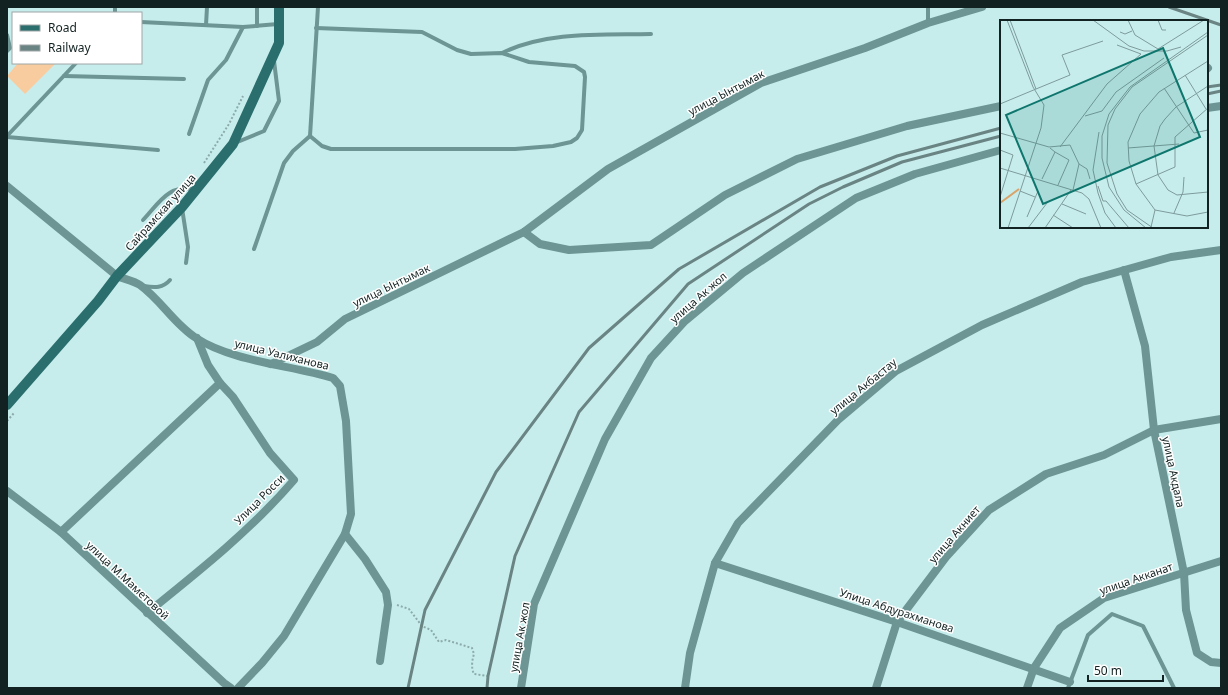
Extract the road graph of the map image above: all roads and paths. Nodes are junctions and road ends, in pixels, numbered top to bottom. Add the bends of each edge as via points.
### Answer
1 (207, 7) edge
2 (257, 7) edge
3 (279, 7) edge
4 (318, 7) edge
5 (928, 7) edge
6 (982, 7) edge
7 (142, 22) edge
8 (928, 23) junction
9 (279, 24) junction
10 (206, 25) junction
11 (257, 26) junction
12 (243, 27) junction
13 (316, 28) junction
14 (651, 34) dead end
15 (7, 35) edge
16 (7, 51) edge
17 (502, 53) junction
18 (274, 55) junction
19 (75, 64) edge
20 (64, 76) junction
21 (184, 79) dead end
22 (1000, 106) edge
23 (1221, 106) edge
24 (1208, 108) edge
25 (189, 134) dead end
26 (310, 136) junction
27 (7, 137) edge
28 (233, 144) junction
29 (158, 150) dead end
30 (1000, 150) edge
31 (7, 186) edge
32 (196, 190) junction
33 (182, 207) junction
34 (143, 220) dead end
35 (524, 232) junction
36 (254, 249) dead end
37 (1221, 250) edge
38 (186, 263) dead end
39 (1124, 270) junction
40 (117, 276) junction
41 (170, 280) dead end
42 (140, 284) junction
43 (197, 338) junction
44 (271, 364) junction
45 (220, 383) junction
46 (7, 405) edge
47 (1221, 419) edge
48 (1154, 430) junction
49 (7, 491) edge
50 (60, 532) junction
51 (345, 534) junction
52 (1221, 561) edge
53 (715, 563) junction
54 (1184, 572) junction
55 (388, 605) junction
56 (147, 613) junction
57 (897, 622) junction
58 (380, 661) dead end
59 (1221, 663) edge
60 (1034, 668) junction
61 (488, 676) dead end
62 (1069, 685) edge
63 (221, 686) edge
64 (231, 688) edge
65 (238, 688) edge
66 (521, 688) edge
67 (685, 688) edge
68 (876, 688) edge
69 (1028, 688) edge
70 (1174, 688) edge

1 - 10 lane
2 - 11 lane
3 - 9 main road, Сайрамская улица
4 - 13 lane
5 - 8 lane
6 - 8 street, улица Ынтымак
7 - 10 lane
8 - 35 street, улица Ынтымак via 865,48 761,83 608,169
9 - 11 lane
9 - 18 main road, Сайрамская улица via 279,43
10 - 12 lane
11 - 12 lane
12 - 25 lane via 226,60 208,80
13 - 17 lane via 422,32 457,50 471,54
13 - 26 lane
14 - 17 lane via 544,39
15 - 16 lane via 10,48
17 - 26 lane via 529,62 575,66 584,72 582,130 577,138 553,146 448,150 331,149 322,146
18 - 28 main road, Сайрамская улица
18 - 28 lane via 279,100 264,131
19 - 20 lane
20 - 21 lane
20 - 27 lane
22 - 35 street via 907,126 797,159 725,195 651,245 569,250 540,244
23 - 24 street
26 - 36 lane via 284,163
27 - 29 lane
28 - 32 main road, Сайрамская улица
30 - 66 street, улица Ак жол via 915,174 856,198 743,273 684,322 651,358 605,439 534,604
31 - 40 street, улица Уалиханова
32 - 33 main road, Сайрамская улица
32 - 34 lane via 185,187 169,192
33 - 38 lane via 188,247
33 - 40 main road, Сайрамская улица
35 - 44 street, улица Ынтымак via 345,319 317,342
37 - 39 street, улица Акбастау via 1171,257
39 - 48 street, улица Акдала via 1145,346
39 - 53 street, улица Акбастау via 1082,282 982,325 896,371 838,420 738,523
40 - 42 street, улица Уалиханова
40 - 46 main road, Сайрамская улица via 98,302
41 - 42 lane via 165,286 158,287
42 - 43 street, улица Уалиханова via 182,327
43 - 44 street, улица Уалиханова via 239,355
43 - 45 street, Улица Росси via 208,365
44 - 51 street, улица Уалиханова via 333,378 340,386 346,422 351,514
45 - 50 street
45 - 56 street, Улица Росси via 233,397 270,453 294,480 279,498 211,562
47 - 48 street, улица Акниет
48 - 54 street, улица Акдала
48 - 57 street, улица Акниет via 1104,455 1046,474 989,510 946,557
49 - 50 street, улица М.Маметовой
50 - 56 street, улица М.Маметовой
51 - 55 street via 386,592
51 - 65 street, улица Уалиханова via 284,636
52 - 54 street, улица Акканат
53 - 57 street, Улица Абдурахманова
53 - 67 street, улица Акбастау via 690,653
54 - 59 street, улица Акдала via 1186,610 1197,653 1210,662
54 - 60 street, улица Акканат via 1104,598 1060,628
55 - 58 street
55 - 61 path via 409,609 422,626 431,630 439,642 446,640 472,648 474,674
56 - 63 street, улица М.Маметовой
57 - 60 street, Улица Абдурахманова
57 - 68 street, улица Акниет
60 - 62 street, Улица Абдурахманова
60 - 69 street, улица Акканат
62 - 70 lane via 1088,635 1112,614 1143,626
63 - 64 street, улица М.Маметовой

